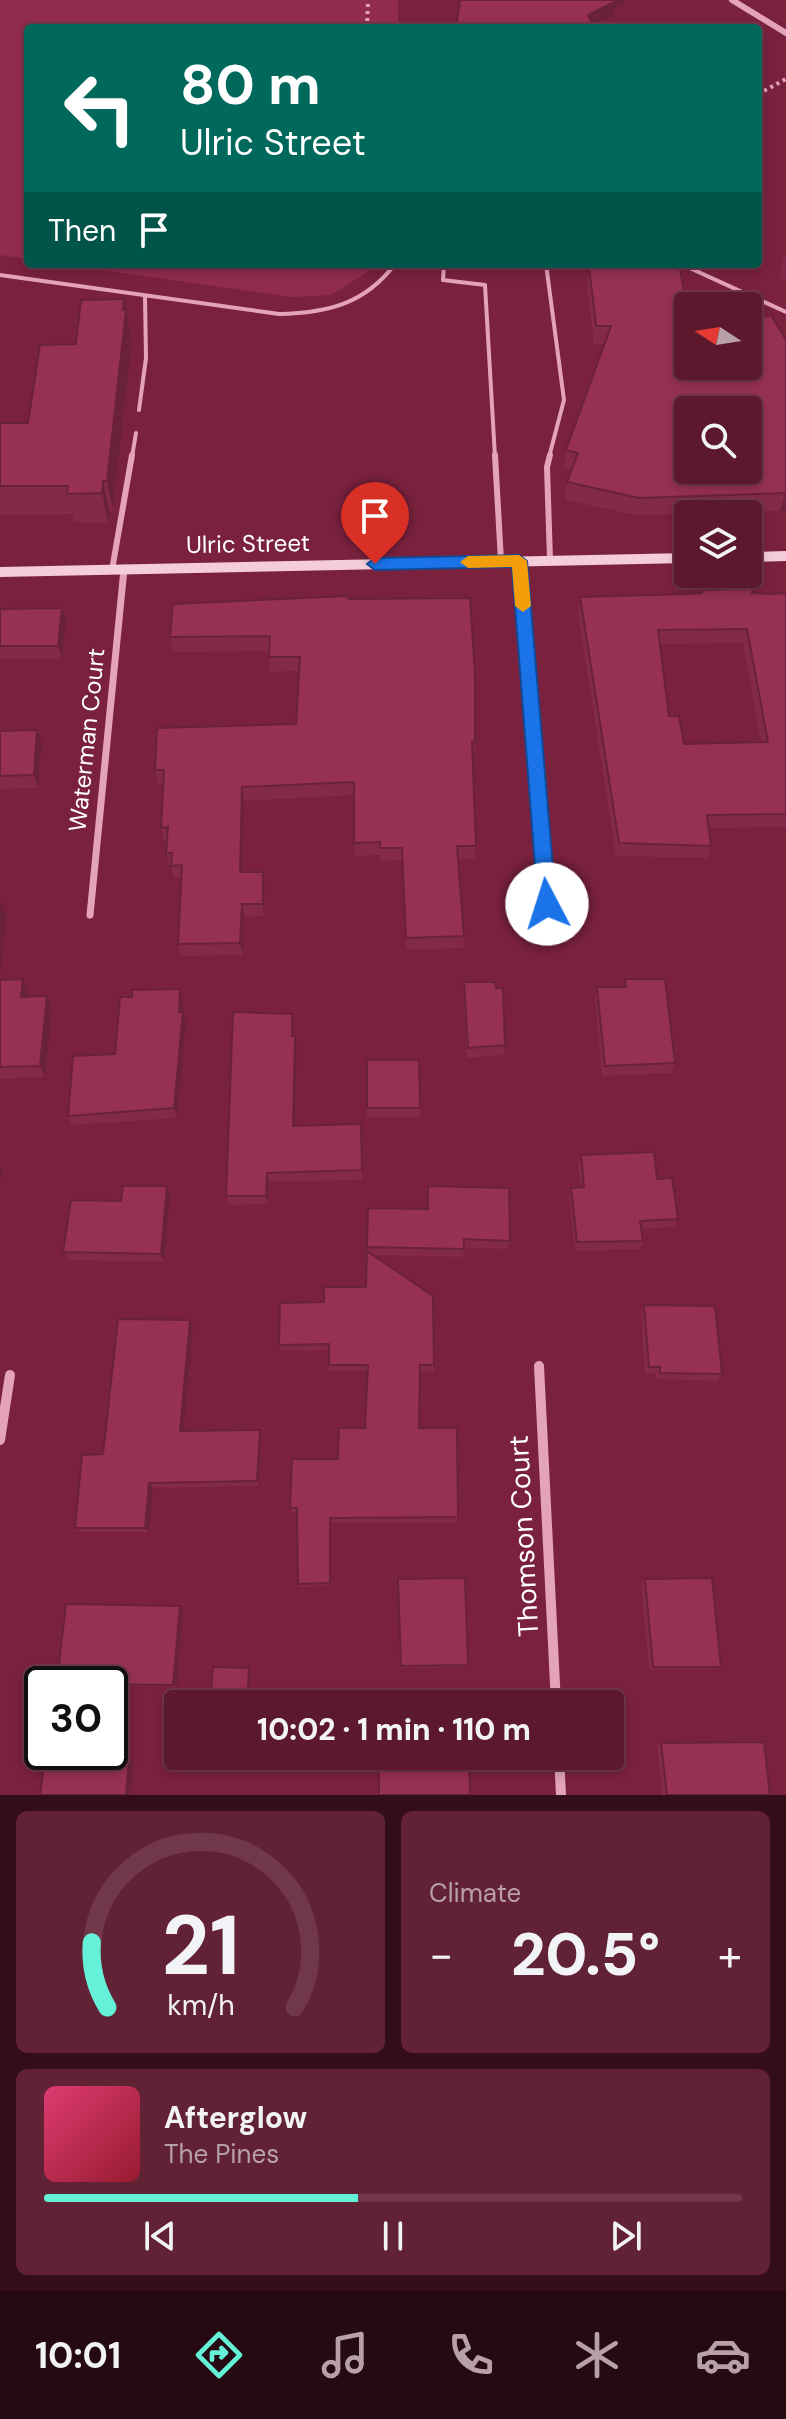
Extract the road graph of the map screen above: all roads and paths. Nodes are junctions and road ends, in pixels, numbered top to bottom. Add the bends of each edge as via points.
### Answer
1 (368, 0) edge
2 (732, 0) edge
3 (367, 24) edge
4 (786, 33) edge
5 (786, 79) edge
6 (762, 92) edge
7 (393, 268) edge
8 (444, 268) edge
9 (547, 268) edge
10 (690, 268) edge
11 (0, 275) edge
12 (145, 297) junction
13 (786, 312) edge
14 (139, 410) dead end
15 (136, 433) dead end
16 (786, 556) edge
17 (762, 557) edge
18 (674, 558) edge
19 (550, 560) junction
20 (501, 561) junction
21 (519, 561) junction
22 (118, 569) junction
23 (0, 572) edge
24 (547, 904) dead end
25 (90, 915) dead end
26 (539, 1366) dead end
27 (10, 1375) dead end
28 (0, 1440) edge
29 (555, 1690) edge
30 (560, 1770) edge
31 (561, 1795) edge

1 - 3 path
2 - 4 street
5 - 6 path
7 - 12 lane via 382,285 357,300 307,314
8 - 20 lane via 443,280 485,285
9 - 19 lane via 564,400 547,467
10 - 13 lane
11 - 12 lane
12 - 14 lane via 146,358
15 - 22 lane
16 - 17 main road
18 - 19 main road, Ulric Street
19 - 21 main road, Ulric Street
20 - 21 main road, Ulric Street
20 - 22 main road, Ulric Street
21 - 24 street
22 - 23 main road, Ulric Street
22 - 25 street, Waterman Court
26 - 29 street, Thomson Court
27 - 28 street
30 - 31 street

